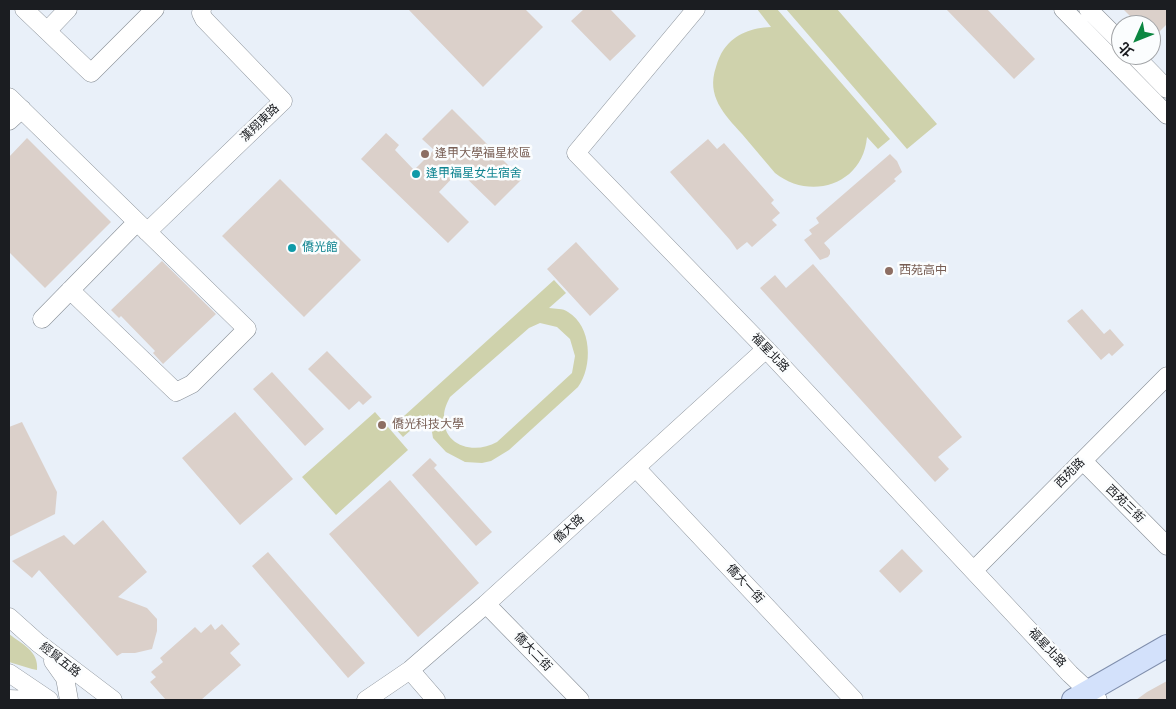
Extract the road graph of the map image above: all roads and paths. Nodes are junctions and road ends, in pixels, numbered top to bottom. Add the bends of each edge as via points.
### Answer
1 (24, 9) edge
2 (68, 9) edge
3 (156, 9) edge
4 (202, 9) edge
5 (696, 9) edge
6 (1063, 9) edge
7 (1088, 9) edge
8 (47, 31) junction
9 (1111, 32) edge
10 (1144, 65) edge
11 (1167, 89) edge
12 (9, 97) edge
13 (1163, 104) edge
14 (22, 109) junction
15 (9, 121) edge
16 (142, 227) junction
17 (70, 290) junction
18 (42, 319) dead end
19 (766, 349) junction
20 (1167, 376) edge
21 (1082, 461) junction
22 (636, 468) junction
23 (1164, 537) edge
24 (974, 570) junction
25 (486, 604) junction
26 (9, 617) edge
27 (38, 643) junction
28 (1167, 646) edge
29 (410, 670) junction
30 (14, 677) edge
31 (1087, 697) edge
32 (848, 699) edge
33 (11, 700) edge
34 (32, 700) edge
35 (49, 700) edge
36 (69, 700) edge
37 (113, 700) edge
38 (366, 700) edge
39 (436, 700) edge
40 (580, 700) edge

1 - 8 street
2 - 8 street
3 - 8 street via 91,73
4 - 16 street, 漢翔東路 via 204,19 283,101
5 - 19 street, 福星北路 via 576,153
6 - 13 street
7 - 9 street
10 - 11 street
12 - 14 street
14 - 15 street
14 - 16 street
16 - 17 street
16 - 17 street via 247,329 192,384 176,392
17 - 18 street
19 - 22 street, 僑大路
19 - 24 street, 福星北路
20 - 21 street, 西苑路
21 - 23 street, 西苑三街
21 - 24 street, 西苑路
22 - 25 street, 僑大路
22 - 32 street, 僑大一街
24 - 31 street, 福星北路 via 1070,674
25 - 29 street, 僑大路
25 - 40 street, 僑大二街
26 - 27 street, 經貿五路
27 - 36 street via 65,678
27 - 37 street, 經貿五路
28 - 31 main road
29 - 38 street, 僑大路
29 - 39 street
30 - 33 street
30 - 35 street
33 - 34 street

